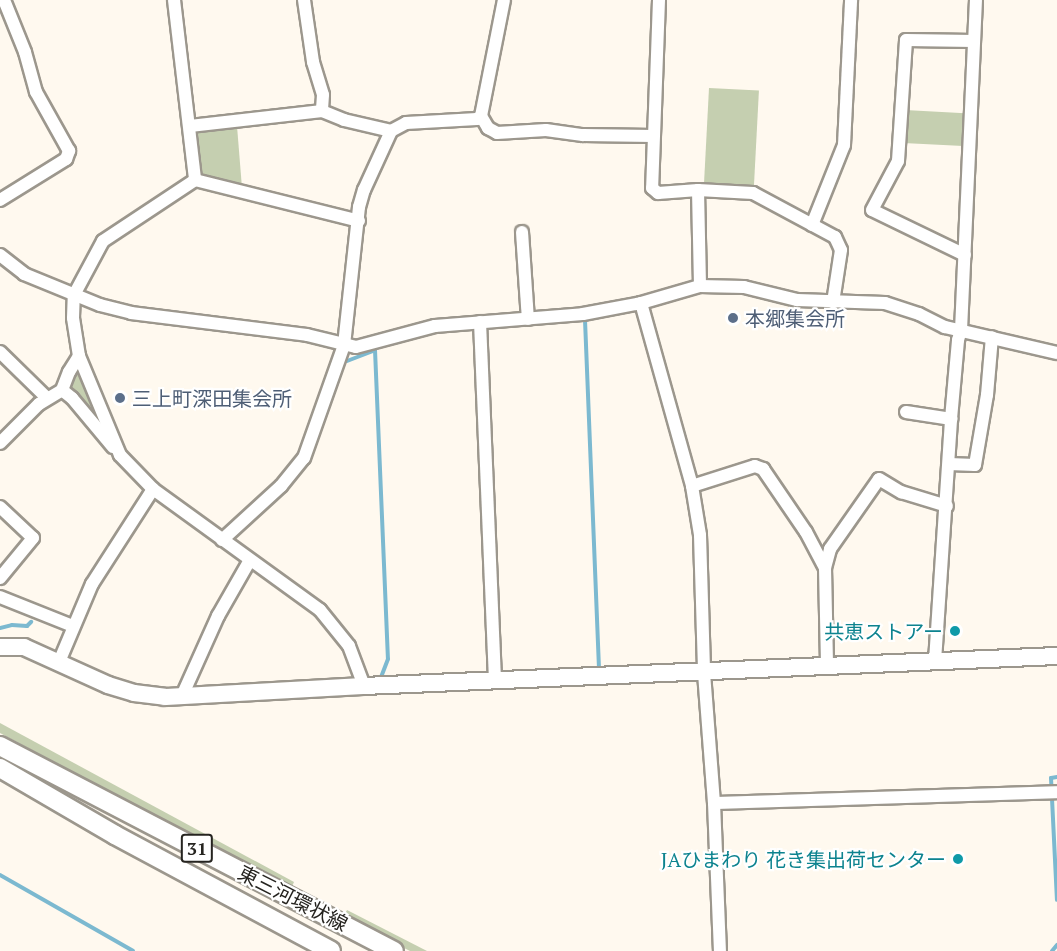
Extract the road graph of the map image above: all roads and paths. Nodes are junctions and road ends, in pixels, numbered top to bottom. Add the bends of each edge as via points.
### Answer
1 (4, 0) edge
2 (174, 0) edge
3 (304, 0) edge
4 (504, 0) edge
5 (659, 0) edge
6 (851, 0) edge
7 (976, 0) edge
8 (974, 41) junction
9 (322, 111) junction
10 (481, 116) junction
11 (190, 126) junction
12 (391, 131) junction
13 (653, 136) junction
14 (195, 180) junction
15 (698, 190) junction
16 (0, 200) edge
17 (359, 221) junction
18 (812, 225) junction
19 (522, 232) dead end
20 (0, 255) edge
21 (964, 255) junction
22 (700, 286) junction
23 (74, 295) junction
24 (833, 302) junction
25 (641, 303) junction
26 (528, 319) junction
27 (480, 322) junction
28 (961, 330) junction
29 (992, 337) junction
30 (344, 345) junction
31 (0, 352) edge
32 (1057, 353) edge
33 (79, 356) junction
34 (62, 390) junction
35 (46, 397) junction
36 (906, 411) dead end
37 (951, 419) junction
38 (0, 443) edge
39 (120, 454) junction
40 (949, 464) junction
41 (692, 486) junction
42 (153, 489) junction
43 (947, 506) junction
44 (0, 507) edge
45 (222, 540) junction
46 (250, 560) junction
47 (825, 568) junction
48 (0, 578) edge
49 (0, 597) edge
50 (73, 626) junction
51 (0, 647) edge
52 (1057, 656) edge
53 (935, 661) junction
54 (59, 662) junction
55 (827, 667) junction
56 (704, 673) junction
57 (495, 681) junction
58 (364, 686) junction
59 (182, 696) junction
60 (0, 746) edge
61 (0, 768) edge
62 (1057, 792) edge
63 (714, 803) junction
64 (331, 951) edge
65 (394, 951) edge
66 (720, 951) edge

1 - 16 street via 36,92 69,151 66,159
2 - 11 street
3 - 9 street via 312,62 323,95
4 - 10 street
5 - 13 street
6 - 18 street via 844,145
7 - 8 street
8 - 21 street
8 - 21 street via 906,40 898,161 872,210
9 - 11 street
9 - 12 street
10 - 12 street via 406,123
10 - 13 street via 488,128 497,133 546,130
11 - 14 street
12 - 17 street via 364,190
13 - 15 street via 652,188 658,193
14 - 17 street
14 - 23 street via 107,236
15 - 18 street via 753,193
15 - 22 street
17 - 30 street
18 - 24 street via 839,242 841,264
19 - 26 street
20 - 23 street via 24,274
21 - 28 street
22 - 24 street via 744,287 797,300
22 - 25 street
23 - 30 street via 131,313 306,335
23 - 33 street
24 - 28 street via 885,303
25 - 26 street
25 - 41 street
26 - 27 street
27 - 30 street via 435,326 356,347
27 - 57 street
28 - 29 street
28 - 37 street
29 - 32 street
29 - 40 street via 975,465
30 - 45 street via 304,458 281,486
31 - 35 street
33 - 34 street
33 - 39 street
34 - 35 street
34 - 39 street
35 - 38 street
36 - 37 street
37 - 40 street
39 - 42 street
40 - 43 street
41 - 47 street via 759,466 806,532
41 - 56 street via 700,535
42 - 45 street
42 - 50 street via 111,551
43 - 47 street via 901,492 879,479 830,549
43 - 53 street
44 - 48 street via 33,538
45 - 46 street
46 - 58 street via 330,621 349,646
46 - 59 street via 218,616
47 - 55 street
49 - 50 street
50 - 54 street
51 - 54 street via 24,647
52 - 53 street
53 - 55 street
54 - 59 street via 134,693 165,698
55 - 56 street
56 - 57 street
56 - 63 street
57 - 58 street
58 - 59 street
60 - 65 main road, 東三河環状線 / 31
61 - 64 main road, 東三河環状線 / 31
62 - 63 street
63 - 66 street

